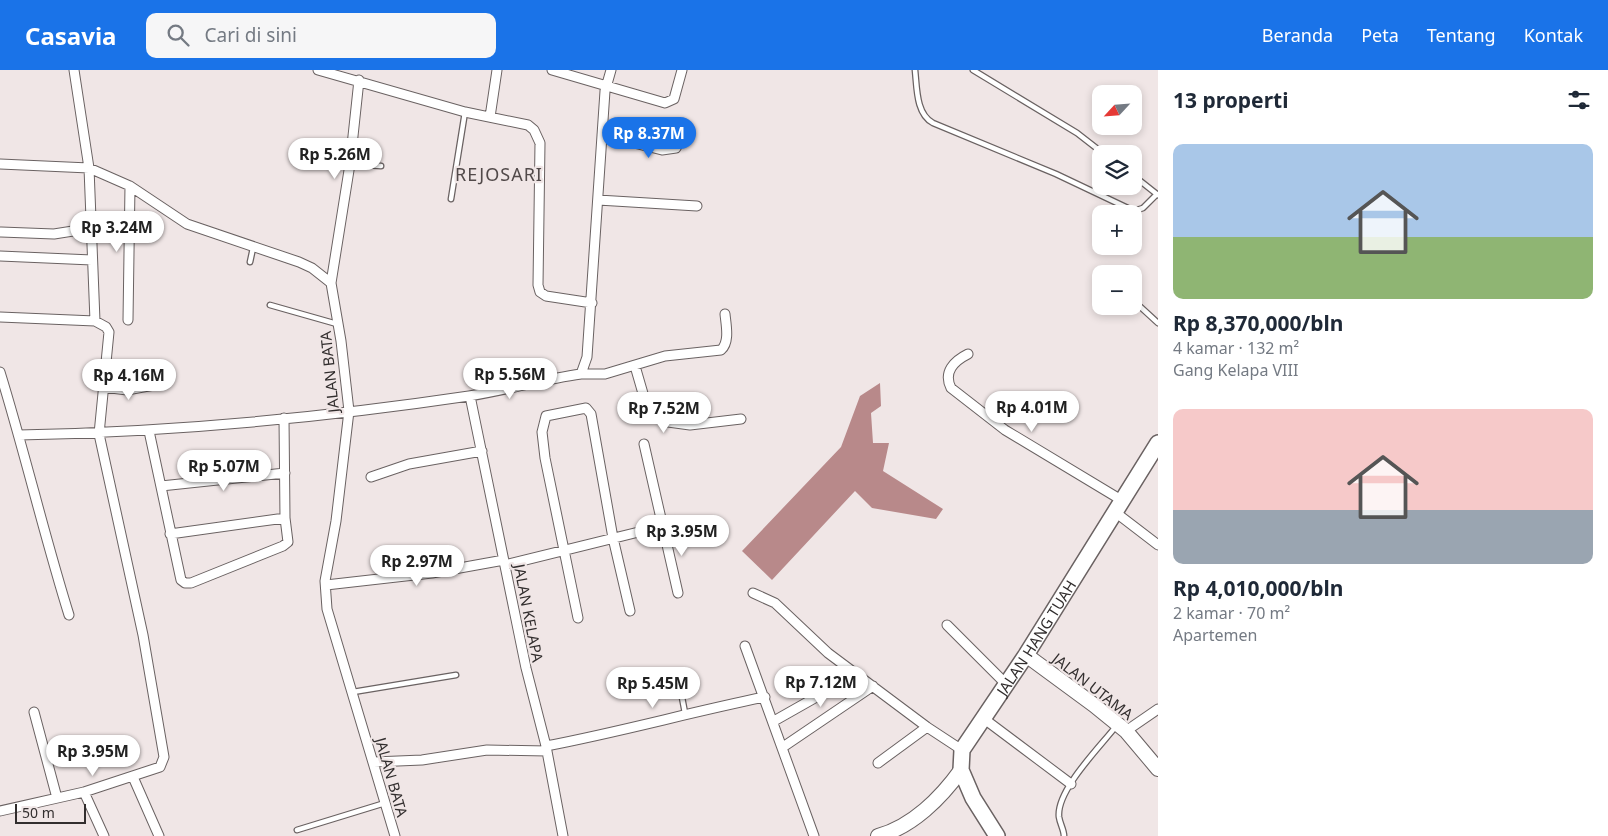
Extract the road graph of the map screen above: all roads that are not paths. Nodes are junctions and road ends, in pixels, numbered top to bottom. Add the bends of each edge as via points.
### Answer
1 (74, 70) edge
2 (318, 70) edge
3 (497, 70) edge
4 (552, 70) edge
5 (611, 70) edge
6 (682, 70) edge
7 (915, 70) edge
8 (973, 70) edge
9 (359, 80) junction
10 (606, 86) junction
11 (465, 112) junction
12 (490, 117) junction
13 (602, 135) junction
14 (680, 140) dead end
15 (1092, 145) edge
16 (0, 164) edge
17 (350, 164) junction
18 (381, 166) dead end
19 (89, 168) junction
20 (1142, 183) edge
21 (130, 186) junction
22 (1157, 195) edge
23 (451, 199) dead end
24 (598, 200) junction
25 (697, 206) dead end
26 (91, 219) junction
27 (1, 232) dead end
28 (253, 248) junction
29 (0, 256) edge
30 (92, 260) junction
31 (250, 262) dead end
32 (331, 284) junction
33 (592, 302) junction
34 (270, 305) dead end
35 (1142, 309) edge
36 (725, 314) dead end
37 (0, 317) edge
38 (128, 320) dead end
39 (95, 321) junction
40 (1158, 323) edge
41 (338, 325) junction
42 (968, 354) dead end
43 (635, 366) junction
44 (0, 372) edge
45 (581, 374) junction
46 (154, 385) dead end
47 (103, 387) junction
48 (470, 396) junction
49 (10, 405) junction
50 (0, 406) edge
51 (349, 411) junction
52 (284, 418) junction
53 (741, 419) dead end
54 (149, 431) junction
55 (99, 434) junction
56 (19, 435) junction
57 (1158, 442) edge
58 (644, 444) dead end
59 (482, 451) junction
60 (285, 474) junction
61 (371, 476) dead end
62 (161, 486) junction
63 (1119, 507) junction
64 (285, 518) junction
65 (663, 526) junction
66 (170, 534) junction
67 (613, 538) junction
68 (1158, 545) edge
69 (563, 550) junction
70 (505, 563) junction
71 (326, 585) junction
72 (678, 593) dead end
73 (753, 593) dead end
74 (630, 611) dead end
75 (69, 615) dead end
76 (578, 618) dead end
77 (947, 625) dead end
78 (744, 646) dead end
79 (1026, 655) junction
80 (857, 674) junction
81 (456, 675) dead end
82 (1006, 684) junction
83 (873, 686) junction
84 (680, 687) dead end
85 (353, 692) junction
86 (765, 697) junction
87 (1158, 709) edge
88 (34, 712) dead end
89 (685, 713) junction
90 (983, 718) junction
91 (774, 721) junction
92 (927, 727) junction
93 (1122, 728) junction
94 (783, 746) junction
95 (547, 749) junction
96 (962, 750) junction
97 (374, 762) junction
98 (878, 763) dead end
99 (1158, 769) edge
100 (961, 770) junction
101 (133, 777) junction
102 (1071, 784) junction
103 (84, 792) junction
104 (57, 798) junction
105 (386, 803) junction
106 (0, 811) edge
107 (297, 830) dead end
108 (104, 836) edge
109 (159, 836) edge
110 (395, 836) edge
111 (563, 836) edge
112 (814, 836) edge
113 (878, 836) edge
114 (997, 836) edge
115 (1064, 836) edge

1 - 19 street
2 - 9 street
3 - 12 street
4 - 10 street
5 - 10 street
6 - 10 street via 671,102 647,99
7 - 22 lane via 921,112 925,119 1134,211 1144,208
8 - 15 lane
9 - 11 street
9 - 17 street, JALAN BATA
10 - 13 street
11 - 12 street
11 - 23 lane
12 - 33 street via 528,125 540,144 540,292 546,296
13 - 14 street via 662,150 676,148
13 - 24 street
16 - 19 street
17 - 18 lane
17 - 32 street, JALAN BATA
19 - 21 street
19 - 26 street
20 - 22 lane
21 - 28 street via 188,224
21 - 38 street
24 - 25 street
24 - 33 street
26 - 27 street via 73,231 54,234
26 - 30 street
28 - 31 lane
28 - 32 street via 299,262
29 - 30 street
30 - 39 street
32 - 41 street, JALAN BATA
33 - 45 street via 587,357
34 - 41 lane
35 - 40 lane
36 - 43 street via 726,336 721,350 665,356
37 - 39 street
39 - 47 street via 106,327 108,332
41 - 51 street, JALAN BATA
42 - 63 street via 949,370 951,388 1005,430
43 - 45 street via 605,374
43 - 53 street via 644,397 662,419 690,424
44 - 49 street
45 - 48 street
46 - 47 street via 127,390
47 - 55 street
48 - 51 street
48 - 59 street, JALAN KELAPA
49 - 50 street
49 - 56 street
51 - 52 street
51 - 71 street, JALAN BATA
52 - 54 street
52 - 60 street
54 - 55 street
54 - 62 street
55 - 56 street
55 - 101 street via 143,635 164,757 160,767
56 - 75 street
57 - 63 main road, JALAN HANG TUAH
58 - 65 street
59 - 61 street via 409,464
59 - 70 street, JALAN KELAPA
60 - 62 street
60 - 64 street
62 - 66 street
63 - 68 street
63 - 79 main road, JALAN HANG TUAH
64 - 66 street
64 - 66 street via 288,542 283,546 191,583 181,580
65 - 67 street
65 - 72 street
67 - 69 street
67 - 69 street via 591,414 586,408 554,413 546,416 543,422 542,444
67 - 74 street
69 - 70 street
69 - 76 street
70 - 71 street
70 - 95 street, JALAN KELAPA via 526,668
71 - 85 street, JALAN BATA via 328,609
73 - 80 street via 775,603
77 - 82 street
78 - 86 street
79 - 82 main road, JALAN HANG TUAH
79 - 93 street, JALAN UTAMA
80 - 83 street
80 - 91 street
81 - 85 lane
82 - 90 main road, JALAN HANG TUAH
83 - 92 street
83 - 94 street
84 - 89 lane
85 - 97 street, JALAN BATA
86 - 89 street
86 - 91 street
87 - 93 street
88 - 104 street
89 - 95 street
90 - 96 main road, JALAN HANG TUAH
90 - 102 street
91 - 94 street
92 - 96 street
92 - 98 street
93 - 99 street, JALAN UTAMA
93 - 102 lane
94 - 112 street
95 - 97 street via 487,750 422,760
95 - 111 street, JALAN KELAPA
96 - 100 main road
97 - 105 street, JALAN BATA
100 - 113 street via 928,808 906,824
100 - 114 main road via 973,798
101 - 103 street
101 - 109 street
102 - 115 lane via 1063,798 1059,816
103 - 104 street
103 - 108 street
104 - 106 street
105 - 107 lane
105 - 110 street, JALAN BATA

